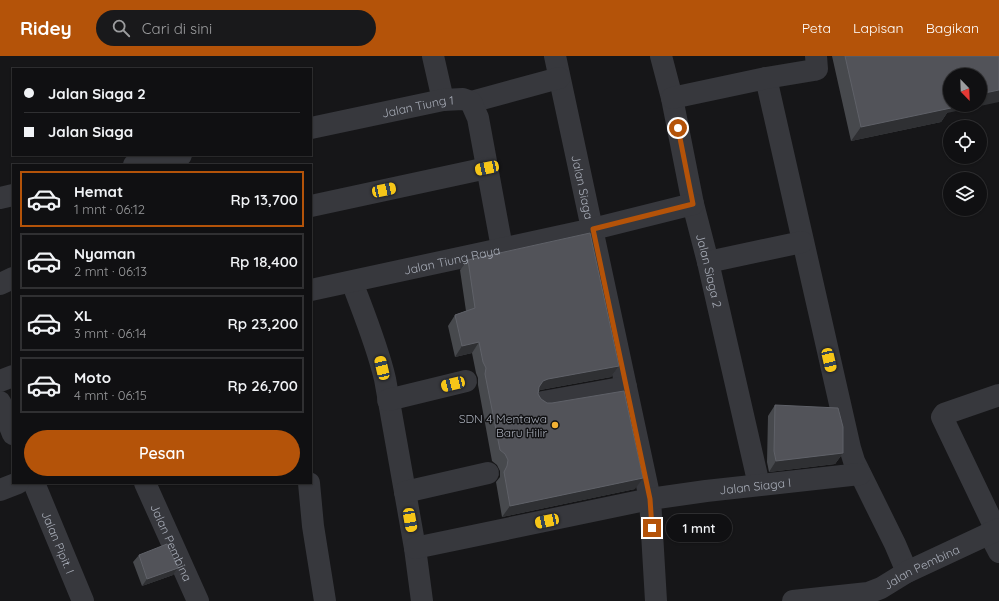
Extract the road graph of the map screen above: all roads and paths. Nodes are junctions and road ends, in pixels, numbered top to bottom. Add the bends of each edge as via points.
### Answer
1 (433, 56) edge
2 (555, 56) edge
3 (661, 56) edge
4 (816, 56) edge
5 (560, 78) junction
6 (766, 78) junction
7 (672, 98) junction
8 (443, 100) junction
9 (471, 102) junction
10 (312, 128) edge
11 (176, 156) edge
12 (140, 164) edge
13 (487, 168) junction
14 (12, 195) edge
15 (0, 198) edge
16 (693, 204) junction
17 (312, 206) edge
18 (593, 229) junction
19 (802, 242) junction
20 (502, 248) junction
21 (708, 262) junction
22 (12, 278) edge
23 (352, 282) junction
24 (0, 284) edge
25 (312, 290) edge
26 (12, 376) edge
27 (0, 381) edge
28 (466, 381) dead end
29 (626, 387) junction
30 (999, 395) edge
31 (388, 400) junction
32 (0, 402) edge
33 (543, 402) edge
34 (12, 432) edge
35 (488, 473) dead end
36 (860, 474) junction
37 (15, 484) edge
38 (34, 484) edge
39 (145, 484) edge
40 (309, 484) edge
41 (759, 485) junction
42 (0, 490) edge
43 (404, 492) junction
44 (650, 499) junction
45 (995, 531) edge
46 (414, 548) junction
47 (999, 552) edge
48 (907, 572) junction
49 (196, 600) edge
50 (83, 601) edge
51 (325, 601) edge
52 (422, 601) edge
53 (656, 601) edge
54 (793, 601) edge

1 - 8 street
2 - 5 street, Jalan Siaga
3 - 7 street, Jalan Siaga 2
4 - 6 street via 817,69
5 - 9 street
5 - 18 street, Jalan Siaga
6 - 7 street
6 - 19 street
7 - 16 street, Jalan Siaga 2
8 - 9 street, Jalan Tiung 1 via 463,99
8 - 10 street, Jalan Tiung 1
9 - 13 street, Jalan Tiung 1 via 478,118
11 - 12 street
13 - 17 street
13 - 20 street, Jalan Tiung 1
14 - 15 street
16 - 18 street, Jalan Tiung Raya
16 - 21 street, Jalan Siaga 2
18 - 20 street, Jalan Tiung Raya
18 - 29 street, Jalan Siaga
19 - 21 street
19 - 36 street via 850,448
20 - 23 street, Jalan Tiung Raya
21 - 41 street, Jalan Siaga 2
22 - 24 street
23 - 25 street, Jalan Tiung Raya
23 - 31 street via 379,356
26 - 27 street
28 - 31 street
29 - 33 street
29 - 44 street, Jalan Siaga
30 - 45 street via 944,414 942,417
31 - 43 street
32 - 34 street
35 - 43 street
36 - 41 street, Jalan Siaga I
36 - 48 street
37 - 42 street
38 - 50 street, Jalan Pipit. I
39 - 49 street, Jalan Pembina
40 - 51 street
41 - 44 street, Jalan Siaga I
43 - 46 street
44 - 46 street, Jalan Siaga I
44 - 53 street, Jalan Siaga
45 - 47 street
45 - 48 street, Jalan Pembina
46 - 52 street
48 - 54 street, Jalan Pembina via 868,593

